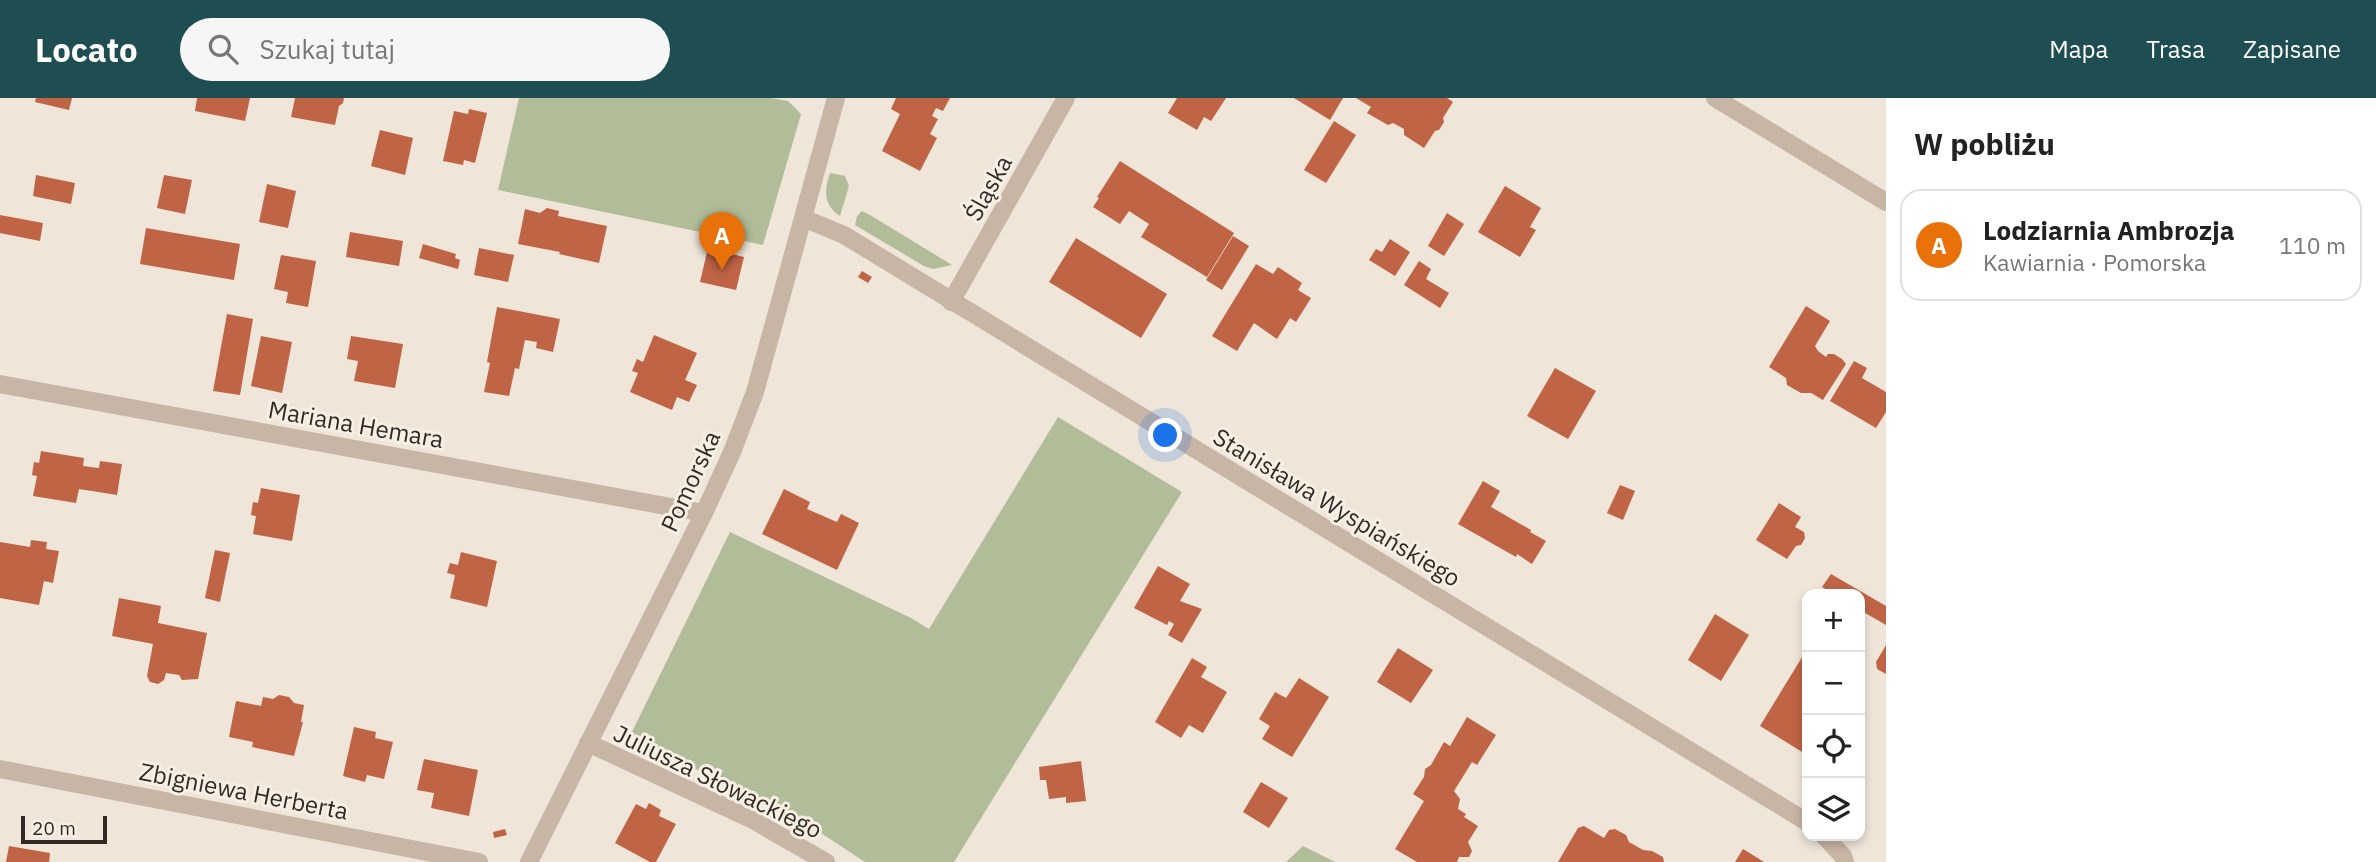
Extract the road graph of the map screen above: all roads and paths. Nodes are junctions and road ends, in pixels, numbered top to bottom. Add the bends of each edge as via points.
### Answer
1 (1066, 98) edge
2 (1715, 98) edge
3 (831, 99) edge
4 (1886, 202) edge
5 (803, 218) junction
6 (951, 302) junction
7 (0, 384) edge
8 (704, 513) junction
9 (588, 743) junction
10 (0, 769) edge
11 (1802, 819) edge
12 (1829, 841) edge
13 (480, 862) edge
14 (529, 862) edge
15 (826, 862) edge
16 (1845, 862) edge

1 - 6 street, Śląska
2 - 4 street
3 - 5 street, Pomorska
5 - 6 street, Stanisława Wyspiańskiego via 844,235
5 - 8 street, Pomorska via 755,392
6 - 11 street, Stanisława Wyspiańskiego
7 - 8 street, Mariana Hemara
8 - 9 street, Pomorska
9 - 14 street, Pomorska
9 - 15 street, Juliusza Słowackiego via 751,819
10 - 13 street, Zbigniewa Herberta
12 - 16 street

